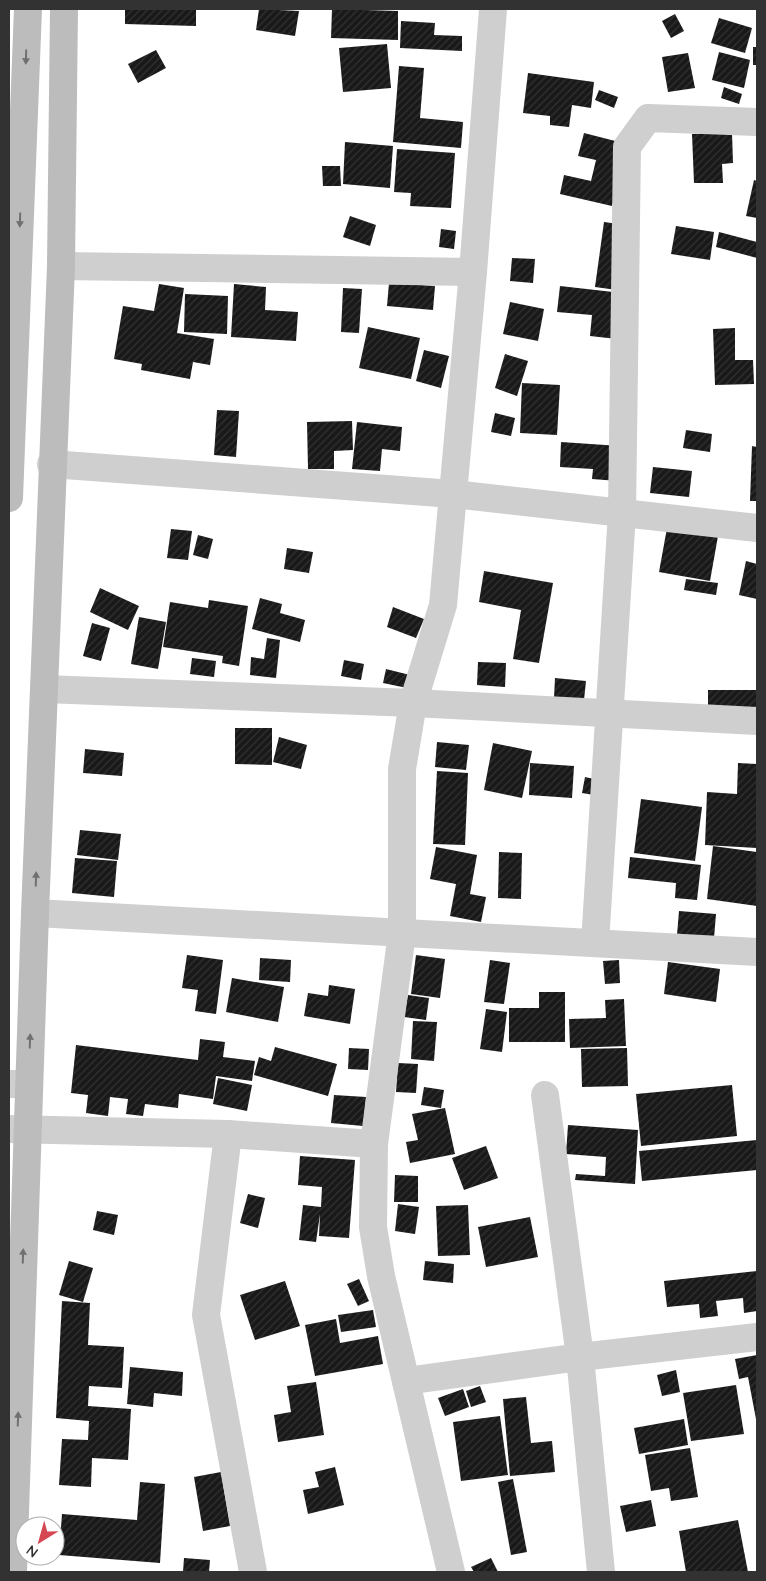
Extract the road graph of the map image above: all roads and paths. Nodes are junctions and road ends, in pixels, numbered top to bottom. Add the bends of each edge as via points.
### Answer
1 (28, 9) edge
2 (64, 9) edge
3 (493, 9) edge
4 (16, 105) edge
5 (757, 122) edge
6 (61, 266) junction
7 (473, 272) junction
8 (13, 283) edge
9 (11, 365) edge
10 (51, 464) junction
11 (454, 494) junction
12 (9, 498) edge
13 (622, 513) junction
14 (757, 528) edge
15 (44, 689) junction
16 (413, 703) junction
17 (608, 713) junction
18 (757, 721) edge
19 (35, 914) junction
20 (402, 933) junction
21 (595, 943) junction
22 (757, 952) edge
23 (19, 1084) edge
24 (546, 1095) dead end
25 (18, 1130) edge
26 (228, 1134) junction
27 (374, 1144) junction
28 (757, 1337) edge
29 (580, 1357) junction
30 (406, 1381) junction
31 (13, 1572) edge
32 (253, 1572) edge
33 (450, 1572) edge
34 (601, 1572) edge

1 -> 4 main road
2 - 6 main road
3 - 7 street
4 -> 8 main road
5 - 13 street via 648,118 626,147
6 - 7 street
6 - 10 main road
7 - 11 street
8 - 9 main road
9 - 12 main road
10 - 11 street
10 - 15 main road
11 - 13 street
11 - 16 street via 443,605
13 - 14 street
13 - 17 street
15 - 16 street
19 -> 15 main road
16 - 17 street
16 - 20 street via 402,769
17 - 18 street
17 - 21 street
19 - 20 street
23 -> 19 main road
20 - 21 street
20 - 27 street
21 - 22 street
23 - 25 main road
24 - 29 street
25 - 26 street
31 -> 25 main road
26 - 27 street
26 - 32 street via 206,1315
27 - 30 street via 373,1227
28 - 29 street
29 - 30 street
29 - 34 street
30 - 33 street

